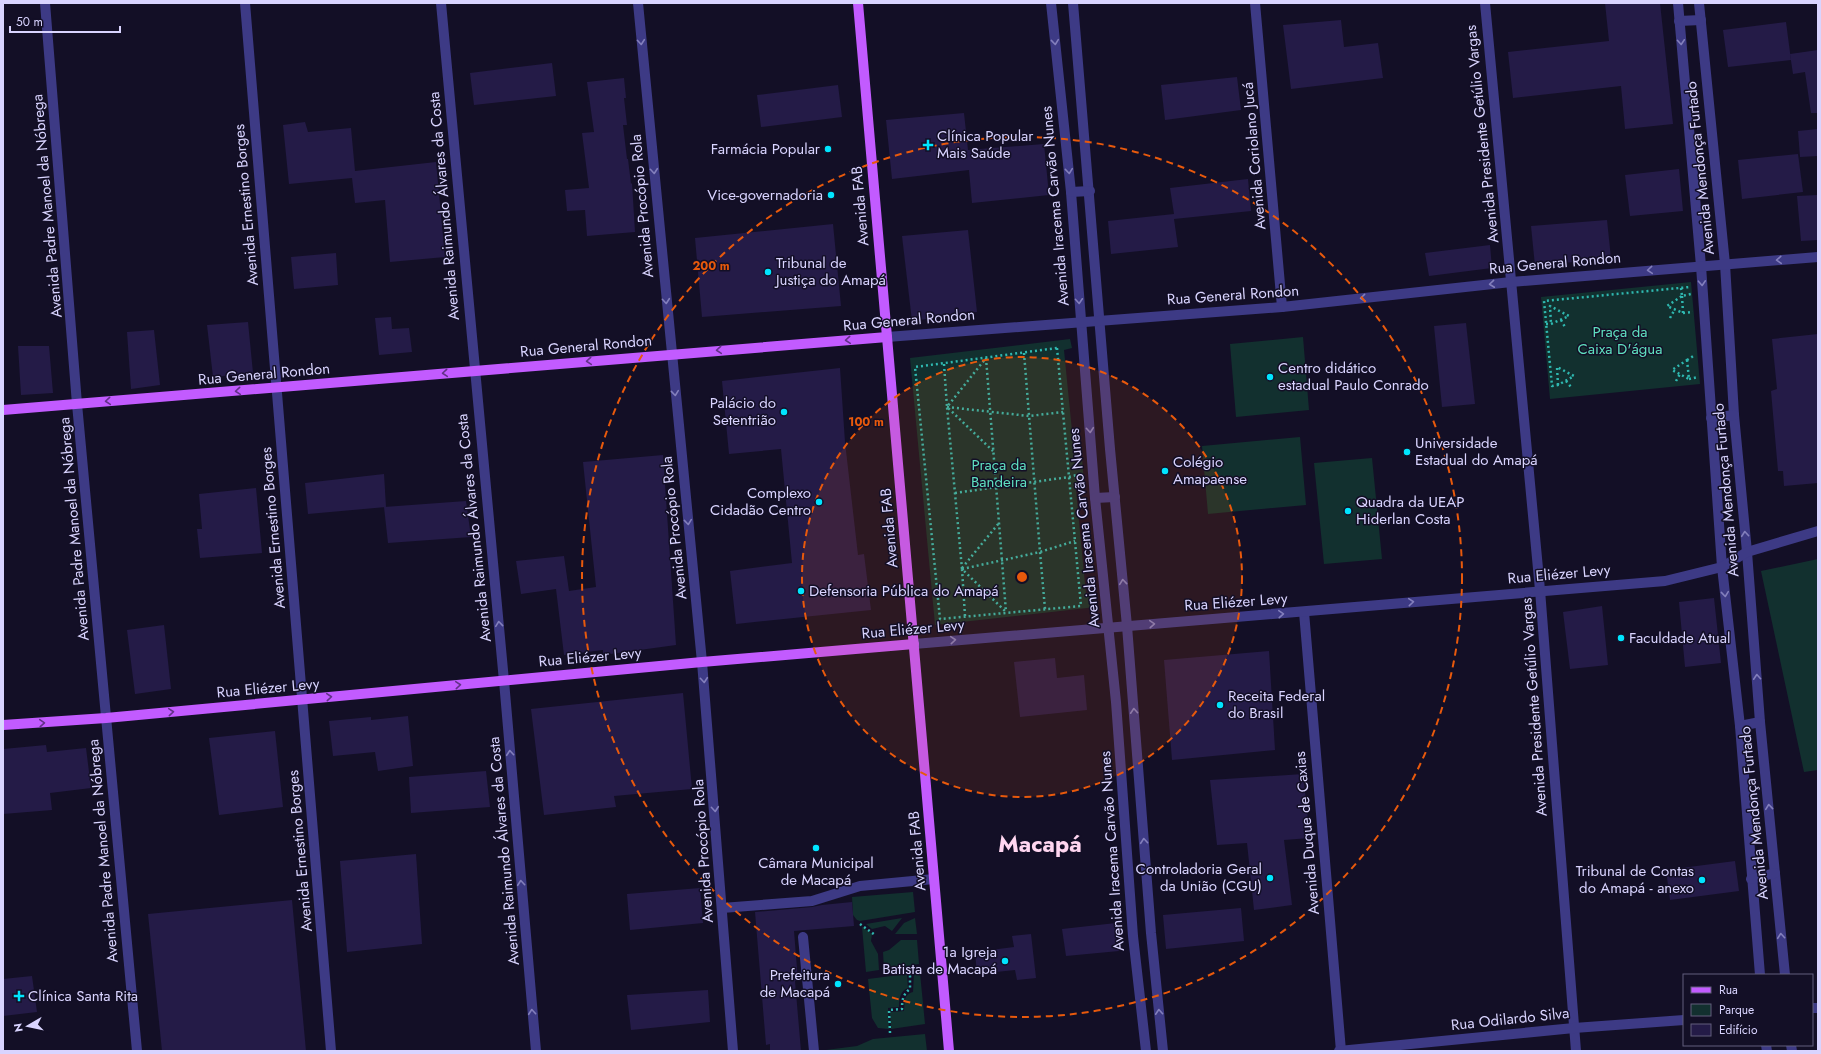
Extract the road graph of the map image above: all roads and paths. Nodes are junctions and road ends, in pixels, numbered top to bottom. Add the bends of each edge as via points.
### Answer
1 (45, 3) edge
2 (245, 3) edge
3 (441, 3) edge
4 (638, 3) edge
5 (858, 3) edge
6 (1051, 3) edge
7 (1073, 3) edge
8 (1256, 3) edge
9 (1484, 3) edge
10 (1678, 3) edge
11 (1699, 3) edge
12 (1701, 20) junction
13 (1679, 21) junction
14 (1090, 191) junction
15 (1071, 192) junction
16 (1818, 257) edge
17 (1724, 264) junction
18 (1701, 266) junction
19 (1511, 282) junction
20 (1681, 288) junction
21 (1691, 294) junction
22 (1682, 296) junction
23 (1550, 300) junction
24 (1692, 300) dead end
25 (1545, 306) junction
26 (1550, 306) junction
27 (1692, 306) dead end
28 (1282, 307) junction
29 (1675, 309) junction
30 (1693, 312) junction
31 (1683, 313) junction
32 (1670, 318) dead end
33 (1694, 319) dead end
34 (1100, 320) junction
35 (1561, 320) junction
36 (1080, 321) junction
37 (1546, 324) junction
38 (1551, 324) junction
39 (1565, 327) dead end
40 (887, 337) junction
41 (1024, 353) junction
42 (671, 354) junction
43 (986, 358) junction
44 (1687, 360) junction
45 (1698, 362) dead end
46 (944, 364) junction
47 (1557, 367) junction
48 (1550, 368) junction
49 (1698, 370) dead end
50 (474, 371) junction
51 (1680, 374) junction
52 (1688, 379) junction
53 (1566, 381) junction
54 (1676, 381) dead end
55 (1558, 385) junction
56 (1571, 387) dead end
57 (276, 388) junction
58 (77, 404) junction
59 (946, 406) junction
60 (3, 410) edge
61 (990, 412) junction
62 (1063, 412) junction
63 (1734, 415) junction
64 (1029, 416) junction
65 (1711, 418) junction
66 (1110, 450) junction
67 (994, 451) junction
68 (1091, 451) junction
69 (1083, 473) dead end
70 (1069, 477) junction
71 (1034, 482) junction
72 (996, 487) junction
73 (955, 493) junction
74 (1115, 497) junction
75 (1095, 498) junction
76 (999, 523) junction
77 (1818, 530) edge
78 (1075, 541) junction
79 (1040, 552) junction
80 (1747, 552) junction
81 (1002, 560) junction
82 (1722, 567) junction
83 (962, 569) junction
84 (1540, 590) junction
85 (1045, 609) junction
86 (1006, 612) junction
87 (1304, 612) junction
88 (965, 616) junction
89 (1128, 626) junction
90 (1109, 627) junction
91 (914, 644) junction
92 (702, 662) junction
93 (504, 680) junction
94 (302, 700) junction
95 (106, 718) junction
96 (1760, 722) junction
97 (3, 725) edge
98 (1740, 726) junction
99 (1776, 873) junction
100 (934, 879) junction
101 (1751, 879) junction
102 (722, 908) junction
103 (860, 924) dead end
104 (875, 935) dead end
105 (803, 937) dead end
106 (910, 970) dead end
107 (1760, 974) edge
108 (1785, 974) edge
109 (1683, 1020) edge
110 (1574, 1028) junction
111 (890, 1033) dead end
112 (137, 1051) edge
113 (331, 1051) edge
114 (536, 1051) edge
115 (733, 1051) edge
116 (814, 1051) edge
117 (949, 1051) edge
118 (1146, 1051) edge
119 (1163, 1051) edge
120 (1340, 1051) edge
121 (1576, 1051) edge

1 - 58 street, Avenida Padre Manoel da Nóbrega
2 - 57 street, Avenida Ernestino Borges
3 - 50 street, Avenida Raimundo Álvares da Costa
4 -> 42 street, Avenida Procópio Rola
5 - 40 main road, Avenida FAB
6 -> 15 street, Avenida Iracema Carvão Nunes
7 - 14 street
8 - 28 street, Avenida Coriolano Jucá
9 - 19 street, Avenida Presidente Getúlio Vargas
10 - 13 street, Avenida Mendonça Furtado
11 - 12 street, Avenida Mendonça Furtado
12 - 13 street
12 - 17 street, Avenida Mendonça Furtado
13 -> 18 street, Avenida Mendonça Furtado
14 - 15 street
14 - 34 street
15 -> 36 street, Avenida Iracema Carvão Nunes
16 -> 17 street, Rua General Rondon
17 - 18 street, Rua General Rondon
17 - 63 street, Avenida Mendonça Furtado
18 -> 19 street, Rua General Rondon
18 -> 65 street, Avenida Mendonça Furtado
19 -> 28 street, Rua General Rondon
19 - 84 street, Avenida Presidente Getúlio Vargas
20 - 21 path via 1690,287
20 - 22 path
20 - 23 path
21 - 22 path
21 - 24 path
22 - 29 path via 1667,306
22 - 31 path
23 - 25 path via 1544,301
23 - 26 path
25 - 26 path
25 - 37 path
26 - 35 path via 1569,316
26 - 38 path
27 - 30 path
28 - 34 street, Rua General Rondon
29 - 31 path
29 - 32 path
30 - 31 path
30 - 33 path
34 - 36 street, Rua General Rondon
34 - 66 street
35 - 38 path
35 - 39 path
36 - 40 street, Rua General Rondon
36 -> 68 street, Avenida Iracema Carvão Nunes
37 - 38 path
37 - 48 path
40 -> 42 main road, Rua General Rondon
40 - 91 main road, Avenida FAB
41 - 43 path
41 - 62 path via 1057,348
41 - 64 path
42 -> 50 main road, Rua General Rondon
42 -> 92 street, Avenida Procópio Rola
43 - 46 path
43 - 59 path
43 - 61 path
44 - 45 path via 1697,354
44 - 51 path via 1672,370
44 - 52 path
46 - 59 path
46 - 88 path via 915,367 940,619
47 - 48 path
47 - 53 path via 1574,376
47 - 55 path
48 - 55 path via 1552,386
49 - 52 path via 1698,377
50 -> 57 main road, Rua General Rondon
93 -> 50 street, Avenida Raimundo Álvares da Costa
51 - 52 path
51 - 54 path
53 - 55 path
53 - 56 path
57 -> 58 main road, Rua General Rondon
57 - 94 street, Avenida Ernestino Borges
58 - 60 main road, Rua General Rondon
58 - 95 street, Avenida Padre Manoel da Nóbrega
59 - 61 path
59 - 67 path
59 - 73 path
61 - 64 path
61 - 67 path
62 - 64 path
62 - 70 path
63 - 65 street
80 -> 63 street, Avenida Mendonça Furtado
64 - 71 path
65 - 82 street, Avenida Mendonça Furtado
66 - 68 street
66 - 74 street
67 - 72 path
68 - 75 street, Avenida Iracema Carvão Nunes
69 - 70 path
70 - 71 path
70 - 78 path
71 - 72 path
71 - 79 path
72 - 73 path
72 - 76 path
73 - 83 path
74 - 75 street
89 -> 74 street
75 - 90 street, Avenida Iracema Carvão Nunes
76 - 81 path
76 - 83 path
77 - 80 street, Rua Eliézer Levy
78 - 79 path
78 - 85 path via 1081,606
79 - 81 path
79 - 85 path
80 - 82 street, Rua Eliézer Levy
96 -> 80 street, Avenida Mendonça Furtado
81 - 83 path
81 - 86 path
82 - 84 street, Rua Eliézer Levy via 1665,581
82 -> 98 street, Avenida Mendonça Furtado
83 - 86 path
83 - 88 path
87 -> 84 street, Rua Eliézer Levy
84 - 110 street, Avenida Presidente Getúlio Vargas
85 - 86 path
86 - 88 path
89 -> 87 street, Rua Eliézer Levy
87 - 120 street, Avenida Duque de Caxias
89 - 90 street, Rua Eliézer Levy
119 -> 89 street via 1151,933
91 -> 90 street, Rua Eliézer Levy
90 - 118 street, Avenida Iracema Carvão Nunes via 1134,943
91 - 92 main road, Rua Eliézer Levy
91 - 100 main road, Avenida FAB
92 - 93 main road, Rua Eliézer Levy
92 -> 102 street, Avenida Procópio Rola
94 -> 93 main road, Rua Eliézer Levy
114 -> 93 street, Avenida Raimundo Álvares da Costa
95 -> 94 main road, Rua Eliézer Levy
94 - 113 street, Avenida Ernestino Borges
97 -> 95 main road, Rua Eliézer Levy
95 - 112 street, Avenida Padre Manoel da Nóbrega
96 - 98 street
99 -> 96 street, Avenida Mendonça Furtado
98 - 101 street, Avenida Mendonça Furtado
99 - 101 street
108 -> 99 street, Avenida Mendonça Furtado
100 - 102 street via 860,886 812,901
100 - 117 main road, Avenida FAB
101 - 107 street, Avenida Mendonça Furtado
102 - 115 street, Avenida Procópio Rola
103 - 104 path
105 - 116 street
106 - 111 path via 911,986 903,996 902,1009 889,1010
109 - 110 street, Rua Odilardo Silva
110 - 120 street, Rua Odilardo Silva
110 - 121 street, Avenida Presidente Getúlio Vargas

